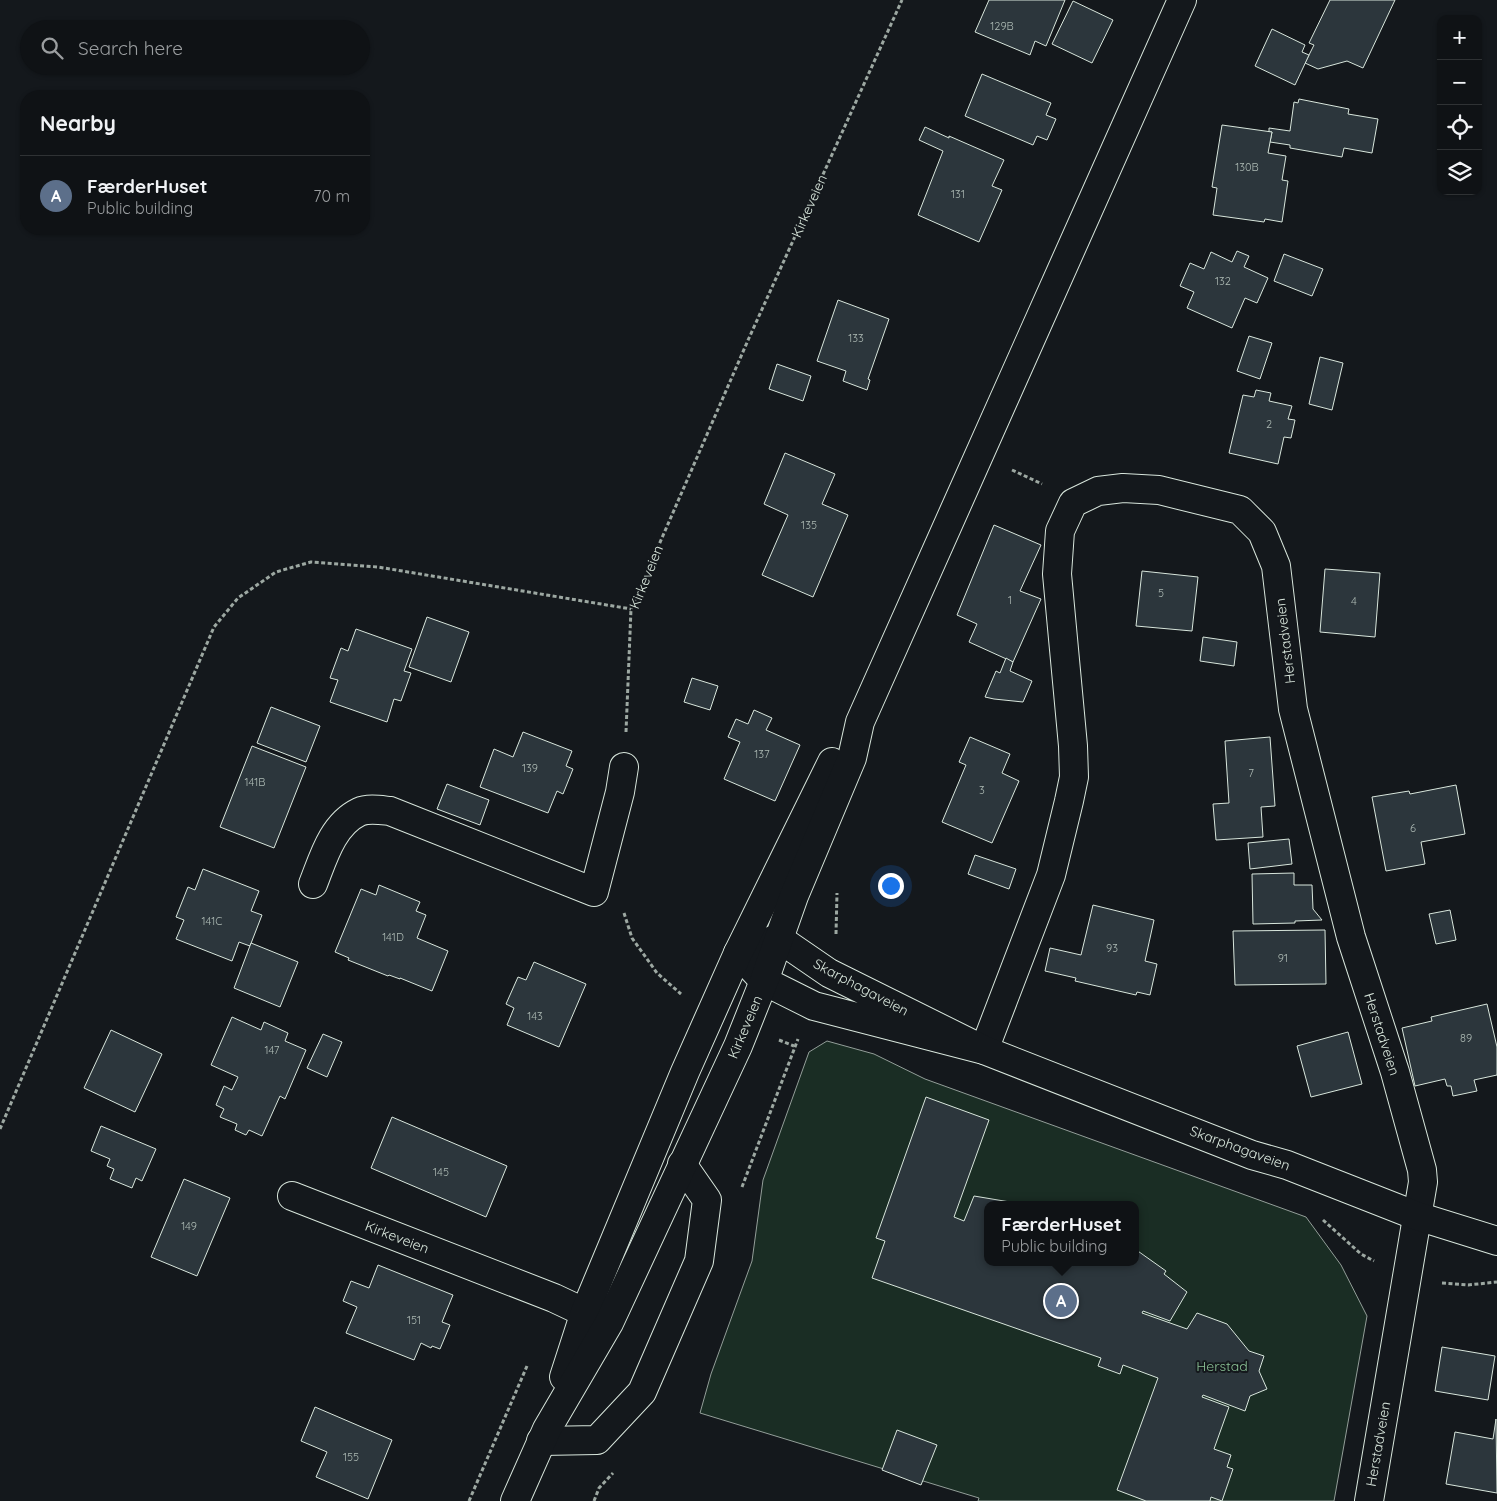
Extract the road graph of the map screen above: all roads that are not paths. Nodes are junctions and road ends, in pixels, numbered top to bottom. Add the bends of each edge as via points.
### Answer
1 (1182, 0) edge
2 (860, 722) junction
3 (624, 767) road end
4 (313, 884) dead end
5 (778, 938) junction
6 (738, 953) junction
7 (764, 981) junction
8 (984, 1050) junction
9 (682, 1164) junction
10 (292, 1196) dead end
11 (1417, 1216) junction
12 (1497, 1241) edge
13 (597, 1318) junction
14 (544, 1435) junction
15 (515, 1501) edge
16 (1369, 1501) edge

1 - 2 street, Kirkeveien
2 - 5 street, Kirkeveien via 852,758
2 - 6 street, Kirkeveien via 838,751
3 - 4 street via 594,892 390,811 375,809 359,812 343,824 330,841
5 - 6 street
5 - 7 street, Kirkeveien
5 - 8 street, Skarphagaveien via 829,973
6 - 7 street, Skarphagaveien
6 - 13 street, Kirkeveien via 685,1072
7 - 8 street, Skarphagaveien via 814,1006
7 - 9 street, Kirkeveien via 738,1046
8 - 11 street, Skarphagaveien
8 - 11 street, Herstadveien via 1051,874 1074,777 1058,574 1060,531 1073,504 1098,491 1123,488 1159,490 1240,510 1262,532 1276,566 1293,709 1351,937 1395,1072 1422,1170
9 - 13 street, Kirkeveien
9 - 14 street via 707,1200 699,1262 642,1392 597,1440
10 - 13 street, Kirkeveien
11 - 12 street, Skarphagaveien
11 - 16 street, Herstadveien
13 - 14 street, Kirkeveien
14 - 15 street, Kirkeveien

